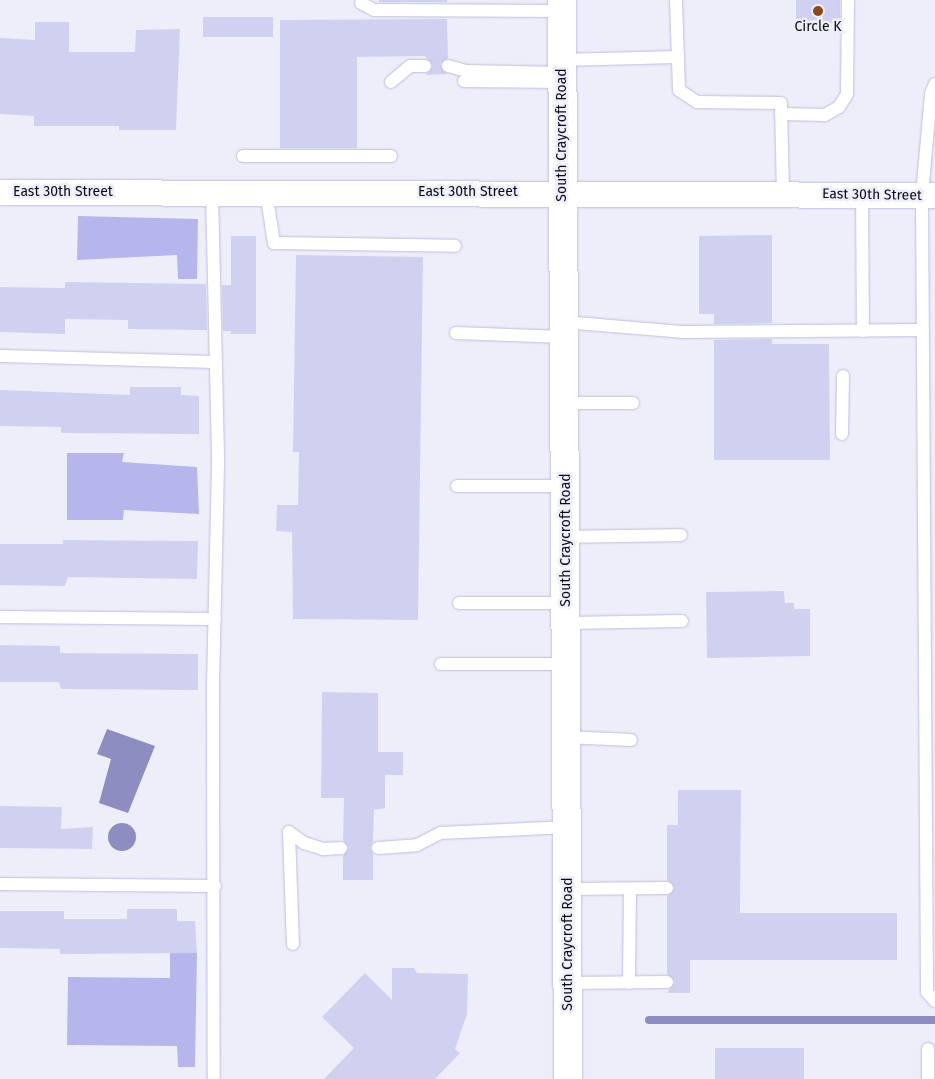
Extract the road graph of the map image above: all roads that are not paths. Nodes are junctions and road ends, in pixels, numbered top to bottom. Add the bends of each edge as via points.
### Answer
1 (676, 0) edge
2 (848, 0) edge
3 (361, 3) dead end
4 (562, 6) edge
5 (678, 56) junction
6 (425, 66) dead end
7 (448, 66) dead end
8 (562, 72) junction
9 (464, 81) dead end
10 (391, 82) dead end
11 (935, 84) edge
12 (780, 105) junction
13 (242, 156) dead end
14 (391, 156) dead end
15 (0, 192) edge
16 (212, 192) junction
17 (266, 192) junction
18 (563, 192) junction
19 (783, 194) junction
20 (862, 195) junction
21 (929, 195) edge
22 (455, 246) dead end
23 (564, 330) junction
24 (923, 330) junction
25 (863, 331) junction
26 (456, 333) dead end
27 (0, 356) edge
28 (216, 362) junction
29 (843, 376) dead end
30 (564, 403) junction
31 (633, 403) dead end
32 (842, 434) dead end
33 (457, 486) dead end
34 (565, 486) junction
35 (681, 535) dead end
36 (566, 538) junction
37 (459, 603) dead end
38 (566, 613) junction
39 (0, 616) edge
40 (215, 619) junction
41 (682, 621) dead end
42 (441, 664) dead end
43 (567, 664) junction
44 (566, 737) junction
45 (631, 740) dead end
46 (568, 827) junction
47 (341, 848) dead end
48 (378, 848) dead end
49 (0, 884) edge
50 (215, 886) junction
51 (667, 888) dead end
52 (569, 889) junction
53 (630, 890) junction
54 (293, 944) dead end
55 (667, 982) dead end
56 (568, 983) junction
57 (630, 983) junction
58 (935, 1001) edge
59 (928, 1049) dead end
60 (214, 1079) edge
61 (568, 1079) edge
62 (928, 1079) edge

1 - 5 lane
2 - 12 lane via 847,94 839,106 825,115
3 - 4 lane via 374,10
4 - 8 main road, South Craycroft Road
5 - 8 lane
5 - 12 lane via 679,90 697,102
6 - 10 lane via 410,66
7 - 8 lane via 467,72
8 - 9 lane
8 - 18 main road, South Craycroft Road
11 - 21 lane via 931,94
12 - 19 lane
13 - 14 lane
15 - 16 street, East 30th Street
16 - 17 street, East 30th Street
16 - 28 lane
17 - 18 street, East 30th Street
17 - 22 lane via 274,244
18 - 19 street, East 30th Street
18 - 23 main road, South Craycroft Road
19 - 20 street, East 30th Street
20 - 21 street, East 30th Street
20 - 25 lane
21 - 24 lane
23 - 25 lane
23 - 26 lane
23 - 30 main road, South Craycroft Road
24 - 25 lane
24 - 58 lane via 927,992
27 - 28 lane
28 - 40 lane
29 - 32 lane
30 - 31 lane
30 - 34 main road, South Craycroft Road
33 - 34 lane
34 - 36 main road, South Craycroft Road
35 - 36 lane
36 - 38 main road, South Craycroft Road
37 - 38 lane
38 - 41 lane
38 - 43 main road, South Craycroft Road
39 - 40 lane
40 - 50 lane
42 - 43 lane
43 - 44 main road, South Craycroft Road
44 - 45 lane
44 - 46 main road, South Craycroft Road
46 - 48 lane via 441,833 417,845
46 - 52 main road, South Craycroft Road
47 - 54 lane via 324,849 304,843 289,832
49 - 50 lane
50 - 60 lane
51 - 53 lane
52 - 53 lane
52 - 56 main road, South Craycroft Road
53 - 57 lane
55 - 57 lane
56 - 57 lane
56 - 61 main road, South Craycroft Road
59 - 62 lane

